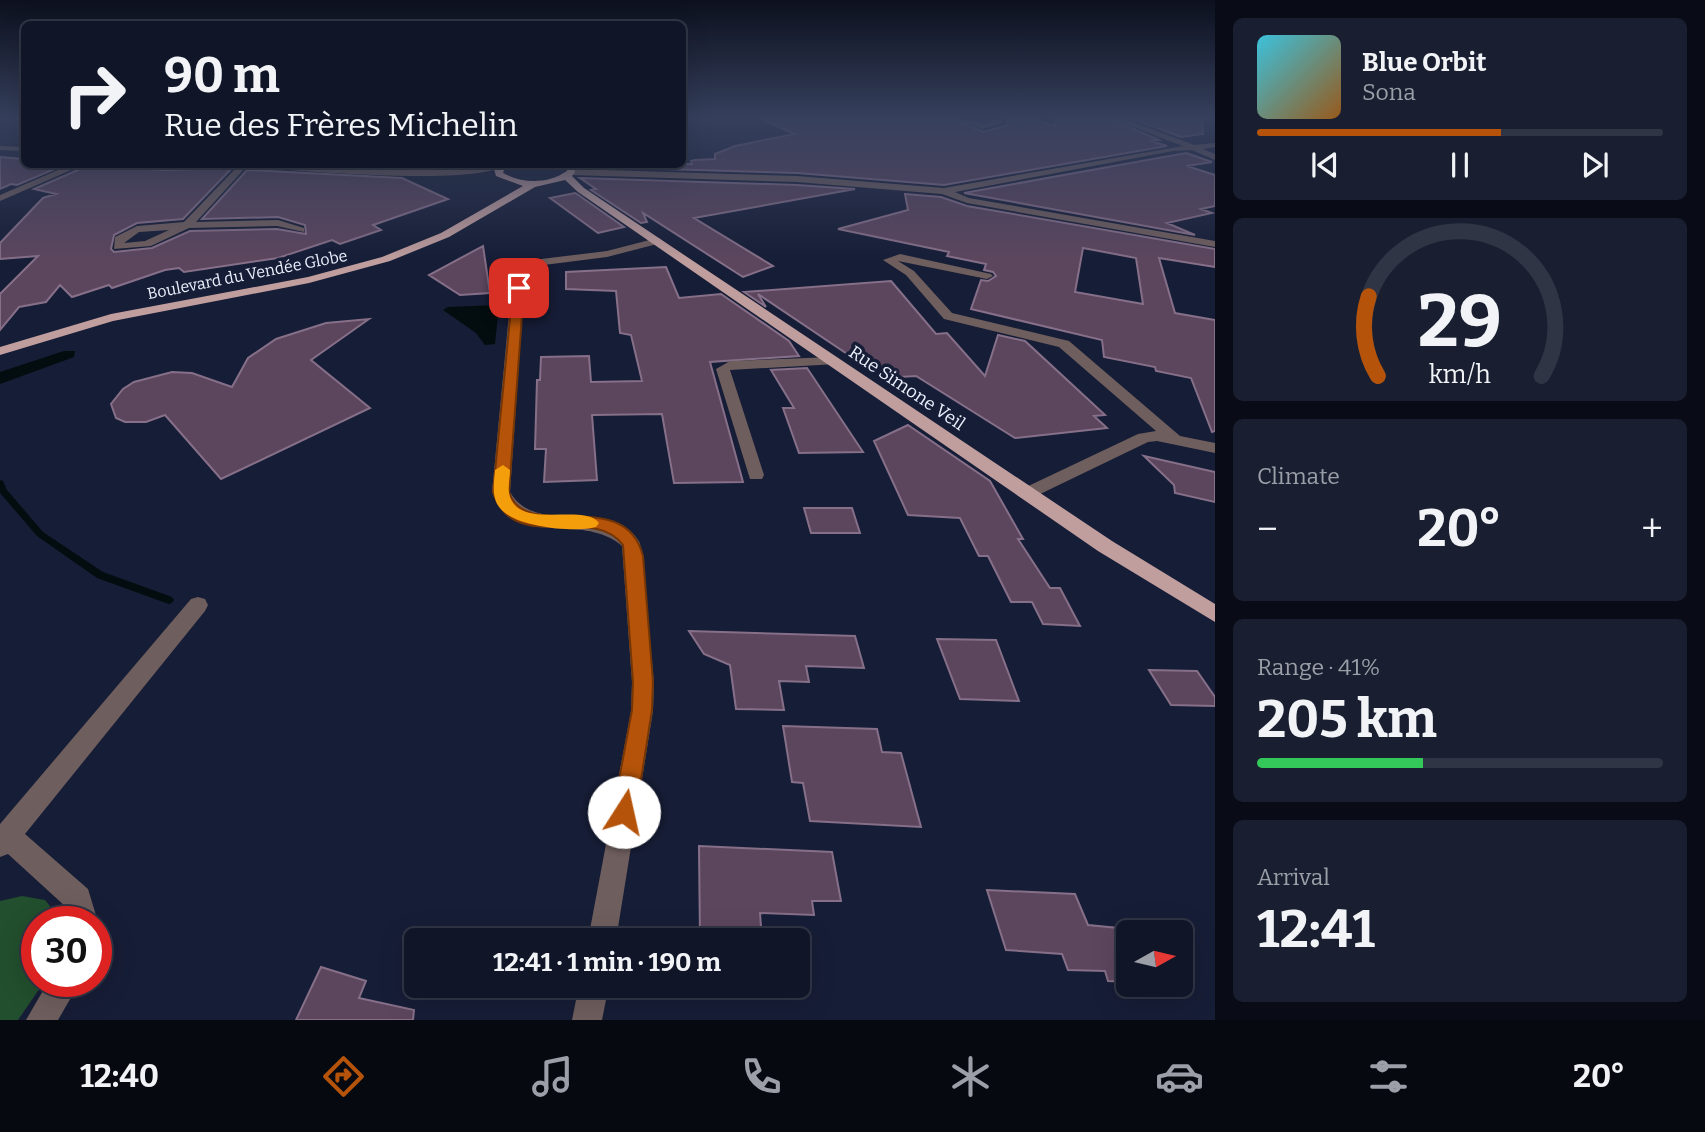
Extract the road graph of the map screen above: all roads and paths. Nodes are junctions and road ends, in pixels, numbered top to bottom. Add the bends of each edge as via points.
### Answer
1 (1078, 167) edge
2 (71, 168) edge
3 (241, 168) edge
4 (319, 168) edge
5 (488, 168) edge
6 (499, 168) edge
7 (570, 168) edge
8 (470, 172) junction
9 (506, 179) junction
10 (538, 183) junction
11 (581, 190) junction
12 (944, 191) junction
13 (0, 198) edge
14 (491, 207) junction
15 (187, 225) junction
16 (300, 230) dead end
17 (657, 242) junction
18 (1215, 244) edge
19 (987, 276) dead end
20 (0, 351) edge
21 (832, 361) junction
22 (1174, 439) junction
23 (1215, 448) edge
24 (756, 475) dead end
25 (1028, 493) junction
26 (198, 605) dead end
27 (1215, 614) edge
28 (4, 840) edge
29 (80, 906) edge
30 (604, 928) edge
31 (56, 997) edge
32 (591, 998) edge
33 (41, 1020) edge
34 (587, 1020) edge

1 - 12 street
2 - 13 street
3 - 15 street
4 - 8 street
5 - 8 street
6 - 9 main road
7 - 10 main road
7 - 11 main road, Rue Simone Veil
7 - 12 street
8 - 9 street
9 - 10 main road, Rue Simone Veil
9 - 14 main road
10 - 11 main road, Rue Simone Veil
10 - 14 main road, Boulevard du Vendée Globe
11 - 17 main road, Rue Simone Veil
12 - 18 street via 967,200
14 - 20 main road, Boulevard du Vendée Globe via 427,244 372,263 128,314
15 - 15 street via 147,244 117,244 137,229
15 - 16 street via 278,223
17 - 21 main road, Rue Simone Veil
17 - 30 street via 533,263 519,272 501,492 505,505 517,515 612,527 631,543 642,710
19 - 22 street via 900,257 889,260 910,273 948,316 1064,344
21 - 24 street via 723,369
21 - 25 main road, Rue Simone Veil
22 - 23 street
22 - 25 street via 1143,438
25 - 27 main road, Rue Simone Veil
26 - 28 street
28 - 29 street via 78,899
31 - 33 street
32 - 34 street

